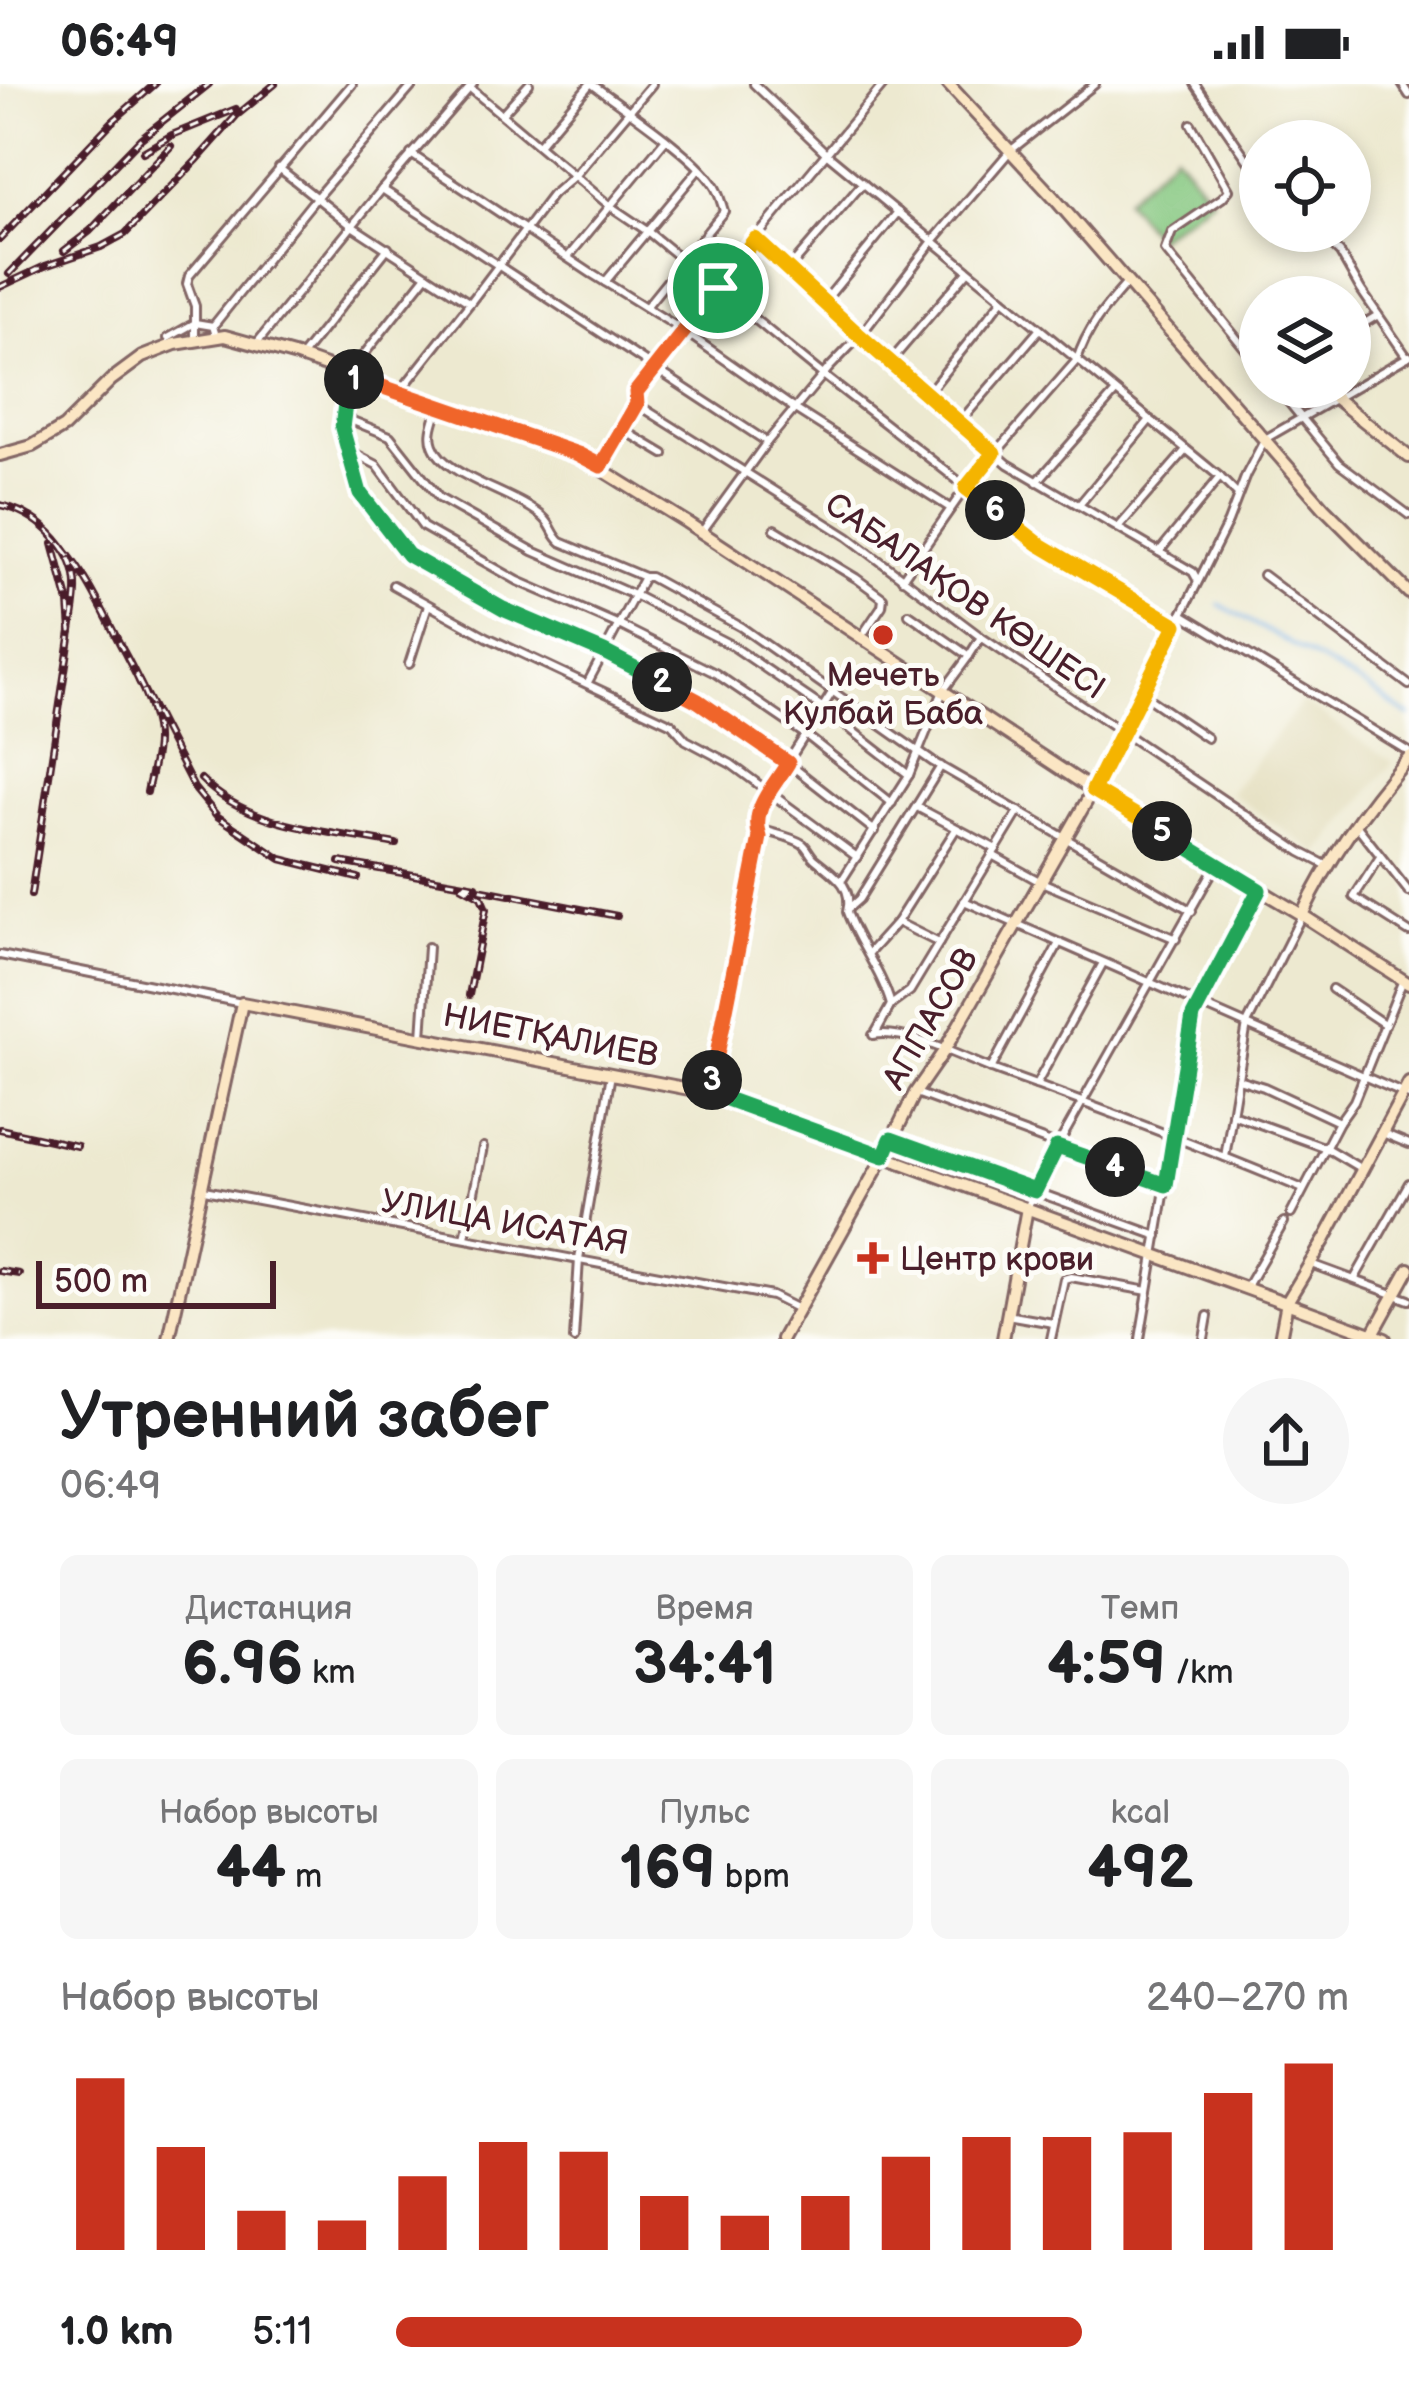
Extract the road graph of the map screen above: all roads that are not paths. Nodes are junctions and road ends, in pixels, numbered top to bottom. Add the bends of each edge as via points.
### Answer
1 (352, 84) edge
2 (414, 84) edge
3 (457, 84) edge
4 (529, 84) edge
5 (591, 84) edge
6 (652, 84) edge
7 (754, 84) edge
8 (884, 84) edge
9 (948, 84) edge
10 (1095, 84) edge
11 (1195, 84) edge
12 (1402, 84) edge
13 (470, 88) edge
14 (1409, 95) edge
15 (629, 112) junction
16 (502, 114) junction
17 (1191, 124) dead end
18 (665, 140) junction
19 (538, 145) junction
20 (1239, 148) edge
21 (1010, 151) junction
22 (826, 153) junction
23 (411, 154) junction
24 (279, 168) junction
25 (699, 169) junction
26 (574, 175) junction
27 (863, 183) junction
28 (382, 189) junction
29 (315, 199) junction
30 (610, 206) junction
31 (898, 212) junction
32 (352, 226) junction
33 (525, 229) junction
34 (647, 231) junction
35 (755, 239) junction
36 (933, 241) junction
37 (388, 248) junction
38 (1339, 252) edge
39 (568, 257) junction
40 (683, 262) junction
41 (498, 266) junction
42 (788, 270) junction
43 (968, 271) junction
44 (427, 275) junction
45 (605, 282) junction
46 (1128, 282) junction
47 (718, 288) junction
48 (1003, 299) junction
49 (470, 302) junction
50 (824, 303) junction
51 (646, 307) junction
52 (1376, 317) junction
53 (1371, 320) edge
54 (195, 323) junction
55 (1039, 329) junction
56 (214, 331) junction
57 (685, 331) junction
58 (860, 336) junction
59 (168, 338) dead end
60 (195, 339) junction
61 (1239, 342) edge
62 (257, 343) junction
63 (1408, 356) edge
64 (301, 357) junction
65 (1077, 360) junction
66 (890, 362) junction
67 (655, 368) junction
68 (823, 375) junction
69 (352, 376) junction
70 (1371, 377) edge
71 (1116, 392) junction
72 (399, 393) junction
73 (927, 394) junction
74 (637, 404) junction
75 (438, 407) junction
76 (1292, 408) edge
77 (1317, 408) edge
78 (1348, 408) edge
79 (795, 409) junction
80 (343, 417) junction
81 (1299, 418) junction
82 (1149, 421) junction
83 (959, 423) junction
84 (622, 429) junction
85 (1265, 439) junction
86 (767, 442) junction
87 (350, 451) junction
88 (1185, 451) junction
89 (994, 453) junction
90 (664, 454) dead end
91 (0, 455) edge
92 (1409, 457) edge
93 (601, 466) junction
94 (744, 473) junction
95 (1220, 477) junction
96 (1037, 482) junction
97 (966, 488) junction
98 (1238, 495) junction
99 (1079, 505) junction
100 (950, 508) junction
101 (1409, 515) edge
102 (1118, 528) junction
103 (775, 529) dead end
104 (701, 532) junction
105 (1159, 552) junction
106 (1263, 575) dead end
107 (644, 577) junction
108 (902, 579) junction
109 (1198, 580) junction
110 (393, 585) dead end
111 (1409, 593) edge
112 (636, 596) junction
113 (428, 605) junction
114 (909, 614) dead end
115 (1182, 614) junction
116 (619, 625) junction
117 (1176, 625) junction
118 (861, 637) junction
119 (981, 638) junction
120 (604, 652) junction
121 (968, 656) junction
122 (409, 664) dead end
123 (845, 672) dead end
124 (588, 682) junction
125 (1409, 685) edge
126 (833, 690) junction
127 (943, 692) junction
128 (1142, 694) junction
129 (822, 706) junction
130 (1121, 732) junction
131 (806, 735) junction
132 (1207, 738) dead end
133 (919, 752) junction
134 (1409, 754) edge
135 (788, 763) junction
136 (941, 766) junction
137 (909, 775) junction
138 (1093, 790) junction
139 (772, 791) junction
140 (892, 803) junction
141 (917, 807) junction
142 (1019, 811) junction
143 (1355, 823) junction
144 (757, 828) junction
145 (956, 829) junction
146 (875, 830) junction
147 (1066, 838) junction
148 (994, 852) junction
149 (857, 857) junction
150 (1379, 857) junction
151 (1217, 864) junction
152 (1326, 866) junction
153 (842, 880) junction
154 (1039, 881) junction
155 (1259, 890) junction
156 (1409, 892) edge
157 (964, 901) junction
158 (850, 907) junction
159 (1192, 911) junction
160 (1302, 915) junction
161 (898, 922) junction
162 (1014, 924) junction
163 (1409, 932) edge
164 (1176, 939) junction
165 (939, 943) junction
166 (1058, 944) junction
167 (428, 947) dead end
168 (868, 953) junction
169 (0, 955) edge
170 (1103, 963) junction
171 (1406, 982) edge
172 (1151, 985) junction
173 (1332, 989) dead end
174 (242, 1003) junction
175 (892, 1005) junction
176 (1198, 1005) junction
177 (884, 1022) junction
178 (1247, 1024) junction
179 (1384, 1024) junction
180 (888, 1032) junction
181 (422, 1037) junction
182 (944, 1051) junction
183 (991, 1069) junction
184 (611, 1073) junction
185 (1363, 1078) junction
186 (1238, 1079) junction
187 (1036, 1085) junction
188 (1408, 1091) edge
189 (710, 1093) junction
190 (915, 1093) junction
191 (1084, 1102) junction
192 (1232, 1114) junction
193 (1339, 1122) junction
194 (1383, 1134) junction
195 (1172, 1138) junction
196 (891, 1139) junction
197 (1409, 1144) edge
198 (483, 1147) dead end
199 (1057, 1147) junction
200 (1326, 1148) junction
201 (884, 1156) junction
202 (1225, 1157) junction
203 (1363, 1170) junction
204 (1409, 1183) edge
205 (1166, 1185) junction
206 (201, 1189) junction
207 (1303, 1189) junction
208 (1035, 1191) junction
209 (1027, 1208) junction
210 (1291, 1214) dead end
211 (1284, 1222) dead end
212 (1158, 1236) junction
213 (465, 1238) junction
214 (1155, 1254) junction
215 (579, 1259) junction
216 (1312, 1264) junction
217 (1409, 1269) edge
218 (1355, 1278) junction
219 (1246, 1288) junction
220 (1148, 1291) junction
221 (1394, 1294) junction
222 (1409, 1300) edge
223 (1287, 1302) junction
224 (798, 1309) junction
225 (1007, 1315) junction
226 (1208, 1316) dead end
227 (1054, 1323) junction
228 (1377, 1337) edge
229 (169, 1339) edge
230 (574, 1339) edge
231 (782, 1339) edge
232 (1003, 1339) edge
233 (1051, 1339) edge
234 (1140, 1339) edge
235 (1204, 1339) edge
236 (1280, 1339) edge

1 - 24 street
2 - 29 street
3 - 13 street
4 - 16 street
5 - 15 street
5 - 19 street
6 - 15 street
7 - 22 street
8 - 22 street
9 - 21 street
10 - 21 street
11 - 20 street
12 - 14 street
13 - 16 street
13 - 23 street
15 - 18 street
15 - 26 street
16 - 19 street
17 - 61 street via 1229,190 1172,232 1165,250
18 - 25 street
18 - 30 street
19 - 26 street
21 - 36 street
21 - 46 street
22 - 27 street
22 - 35 street
23 - 28 street
23 - 33 street
24 - 29 street
24 - 54 street via 189,276
25 - 34 street
25 - 40 street via 724,212
26 - 30 street
26 - 33 street
27 - 31 street
27 - 42 street
28 - 32 street
28 - 41 street
29 - 32 street
29 - 56 street
30 - 34 street
30 - 39 street
31 - 36 street
31 - 50 street
32 - 37 street
32 - 62 street
33 - 39 street
33 - 41 street
34 - 40 street
34 - 45 street
35 - 42 street
35 - 47 street
36 - 43 street
36 - 58 street
37 - 44 street
37 - 64 street
38 - 52 street
39 - 45 street
40 - 47 street
40 - 51 street
41 - 49 street
41 - 67 street
42 - 50 street
43 - 48 street
43 - 66 street
44 - 49 street
44 - 69 street
45 - 51 street
46 - 65 street via 1094,321
46 - 85 street
47 - 57 street
47 - 68 street
48 - 55 street
48 - 73 street
49 - 72 street
50 - 58 street
51 - 57 street
52 - 53 street
52 - 63 street
54 - 56 street
54 - 59 street
54 - 60 street
55 - 65 street
55 - 83 street
56 - 60 street
56 - 62 street
57 - 67 street
57 - 79 street
58 - 66 street
58 - 68 street
60 - 91 street via 142,357 64,427
62 - 64 street
63 - 70 street
64 - 69 street
65 - 71 street
65 - 89 street
66 - 73 street
67 - 74 street via 636,392
67 - 86 street
68 - 79 street
68 - 97 street
69 - 72 street
69 - 80 street
71 - 82 street
71 - 96 street
72 - 75 street
73 - 83 street
74 - 84 street
74 - 94 street, САБАЛАҚОВ КӨШЕСІ
75 - 93 street
75 - 107 street via 431,436 441,458 545,519 561,542
76 - 81 street
77 - 81 street
78 - 92 street
79 - 86 street
79 - 100 street
80 - 87 street
80 - 112 street via 391,436 439,498
81 - 85 street
81 - 101 street via 1339,463
82 - 88 street
82 - 99 street
83 - 89 street
84 - 90 street
84 - 93 street
85 - 98 street
85 - 111 street
86 - 94 street
87 - 116 street via 377,466 423,527
87 - 120 street via 360,493 408,555 503,609
88 - 95 street
88 - 102 street
89 - 96 street
89 - 97 street
93 - 104 street
94 - 104 street
94 - 108 street, САБАЛАҚОВ КӨШЕСІ
95 - 98 street
95 - 105 street
96 - 99 street
97 - 100 street
97 - 117 street via 1039,544
98 - 109 street
99 - 102 street
100 - 108 street
102 - 105 street
103 - 118 street via 883,598
104 - 118 street
105 - 109 street
106 - 125 street
107 - 112 street
107 - 126 street via 741,628
108 - 119 street, САБАЛАҚОВ КӨШЕСІ
109 - 115 street
110 - 113 street
112 - 116 street
112 - 129 street via 731,645
113 - 122 street
113 - 124 street
114 - 121 street
115 - 117 street
115 - 134 street
116 - 120 street
116 - 131 street via 715,673
117 - 128 street
118 - 127 street
119 - 121 street
119 - 130 street, САБАЛАҚОВ КӨШЕСІ
120 - 124 street
120 - 135 street via 698,701
121 - 127 street
123 - 126 street
124 - 139 street via 672,724
126 - 129 street
126 - 133 street
127 - 133 street
127 - 138 street
128 - 130 street
128 - 132 street
129 - 131 street
129 - 137 street
130 - 138 street
130 - 152 street, САБАЛАҚОВ КӨШЕСІ
131 - 135 street
131 - 140 street
133 - 136 street
133 - 137 street
134 - 143 street
135 - 139 street
135 - 146 street
136 - 141 street
136 - 142 street
137 - 140 street
138 - 147 street, АППАСОВ
138 - 151 street
139 - 144 street via 757,811
139 - 149 street
140 - 146 street
141 - 145 street
141 - 158 street
142 - 147 street
142 - 148 street
143 - 150 street
143 - 152 street
144 - 153 street via 802,843
144 - 189 street
145 - 148 street
145 - 161 street
146 - 149 street
147 - 154 street, АППАСОВ
147 - 159 street
148 - 154 street
148 - 157 street
149 - 153 street
150 - 156 street
150 - 163 street via 1354,897
151 - 155 street
151 - 159 street
152 - 160 street
153 - 158 street
154 - 162 street, АППАСОВ
154 - 164 street
155 - 160 street
155 - 176 street
157 - 162 street
157 - 165 street
158 - 168 street
159 - 164 street
160 - 171 street
160 - 178 street
161 - 165 street
161 - 168 street
162 - 166 street
162 - 182 street, АППАСОВ
164 - 172 street
165 - 175 street
166 - 170 street
166 - 183 street
167 - 181 street
168 - 175 street
169 - 174 street
170 - 172 street
170 - 187 street
171 - 179 street
172 - 176 street
172 - 191 street
173 - 179 street
174 - 181 street, НИЕТҚАЛИЕВ
174 - 206 street
175 - 177 street
176 - 178 street
176 - 195 street
177 - 180 street
177 - 180 street via 873,1035
178 - 185 street
178 - 186 street
179 - 185 street
180 - 182 street
181 - 184 street, НИЕТҚАЛИЕВ
182 - 183 street
182 - 190 street, АППАСОВ
183 - 187 street
184 - 189 street, НИЕТҚАЛИЕВ
184 - 215 street
185 - 188 street
185 - 193 street
186 - 192 street
186 - 193 street
187 - 191 street
188 - 194 street
189 - 201 street, НИЕТҚАЛИЕВ
190 - 196 street, АППАСОВ
190 - 199 street
191 - 195 street
191 - 199 street
192 - 200 street
192 - 202 street
193 - 200 street
194 - 197 street
194 - 203 street
195 - 202 street
195 - 205 street
196 - 201 street, АППАСОВ
196 - 208 street
198 - 213 street
199 - 205 street
199 - 208 street
200 - 203 street
200 - 207 street
201 - 209 street, НИЕТҚАЛИЕВ
201 - 224 street, АППАСОВ
202 - 207 street
203 - 216 street
204 - 218 street
205 - 212 street
206 - 213 street, УЛИЦА ИСАТАЯ
206 - 229 street
207 - 210 street
208 - 209 street
208 - 212 street
209 - 214 street, НИЕТҚАЛИЕВ
209 - 225 street
211 - 219 street
212 - 214 street
213 - 215 street, УЛИЦА ИСАТАЯ
214 - 219 street, НИЕТҚАЛИЕВ
214 - 220 street
215 - 224 street, УЛИЦА ИСАТАЯ via 772,1296
215 - 230 street
216 - 218 street
216 - 223 street
217 - 221 street
218 - 221 street
219 - 223 street, НИЕТҚАЛИЕВ
220 - 227 street via 1064,1279
220 - 234 street
221 - 222 street
221 - 228 street
223 - 228 street, НИЕТҚАЛИЕВ
223 - 236 street
224 - 231 street, АППАСОВ
225 - 227 street
225 - 232 street
226 - 235 street
227 - 233 street

